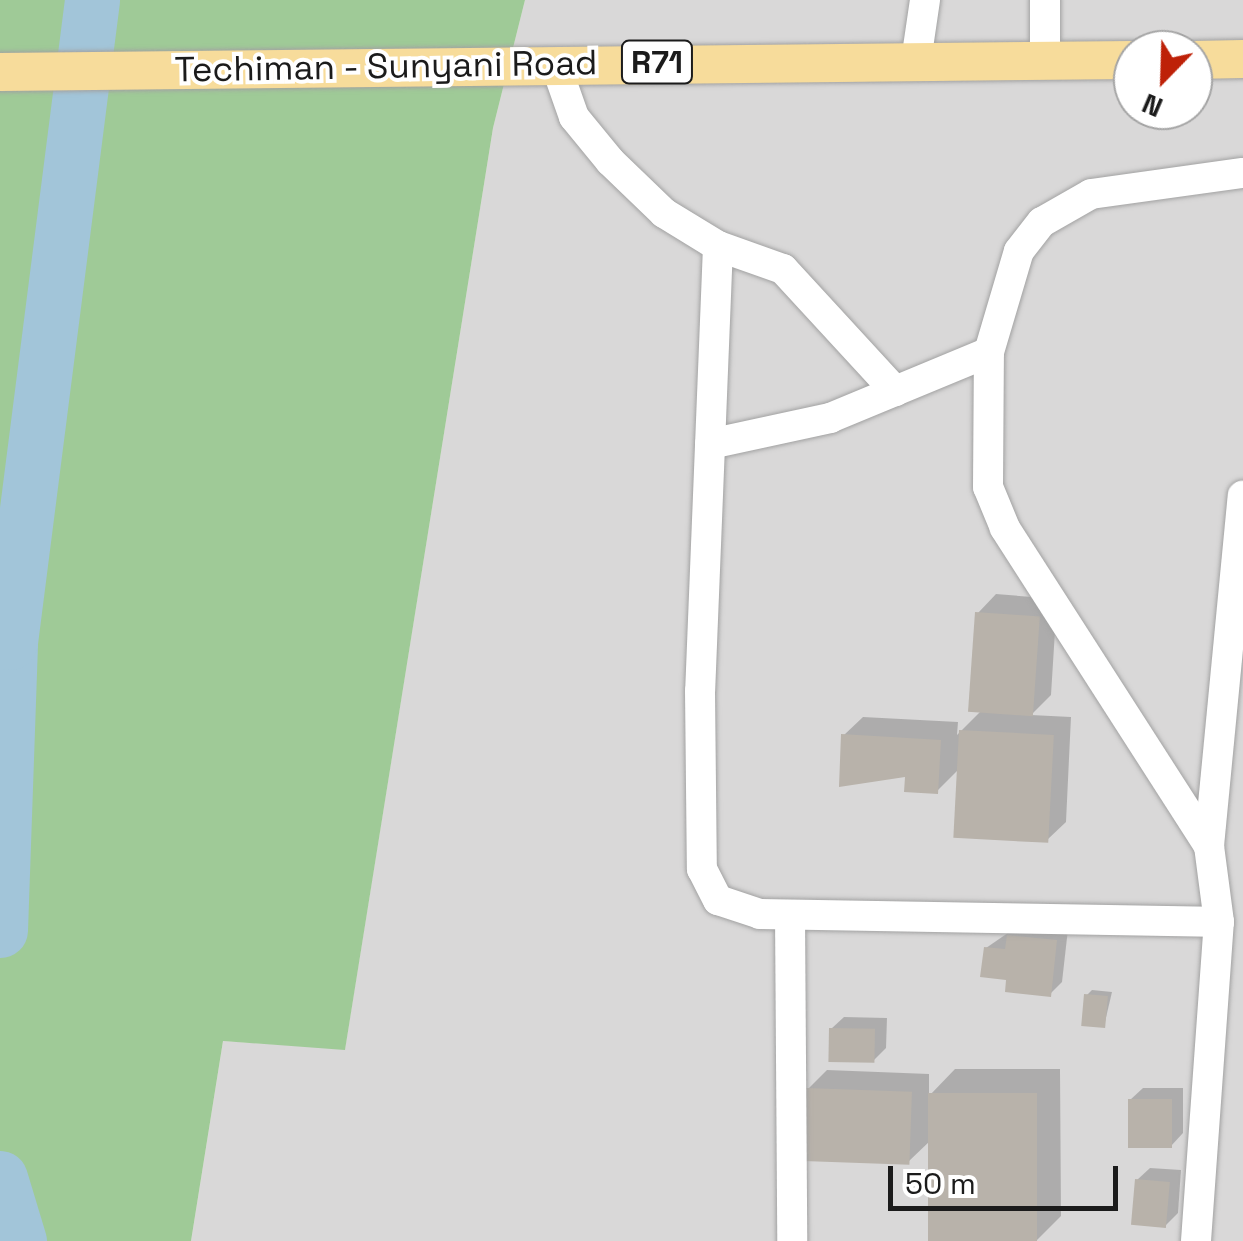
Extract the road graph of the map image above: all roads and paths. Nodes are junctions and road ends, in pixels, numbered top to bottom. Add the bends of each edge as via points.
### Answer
1 (925, 0) edge
2 (1045, 0) edge
3 (1045, 60) junction
4 (1113, 60) edge
5 (1213, 60) edge
6 (1243, 60) edge
7 (916, 61) junction
8 (555, 63) junction
9 (0, 72) edge
10 (1243, 173) edge
11 (718, 246) junction
12 (989, 352) junction
13 (896, 391) junction
14 (710, 444) junction
15 (1243, 496) edge
16 (1210, 846) junction
17 (790, 915) junction
18 (1219, 922) junction
19 (792, 1241) edge
20 (1196, 1241) edge

1 - 7 street
2 - 3 street
3 - 4 main road, Techiman - Sunyani Road / R71
3 - 7 main road, Techiman - Sunyani Road / R71
5 - 6 main road
7 - 8 main road, Techiman - Sunyani Road / R71
8 - 9 main road, Techiman - Sunyani Road / R71
8 - 11 street via 574,117 610,162 664,213
10 - 12 street via 1092,194 1042,222 1020,251
11 - 13 street via 783,268
11 - 14 street
12 - 13 street
12 - 16 street via 988,487 1005,528
13 - 14 street via 814,423
14 - 17 street via 702,869 718,900
15 - 16 street
16 - 18 street
17 - 18 street
17 - 19 street
18 - 20 street

